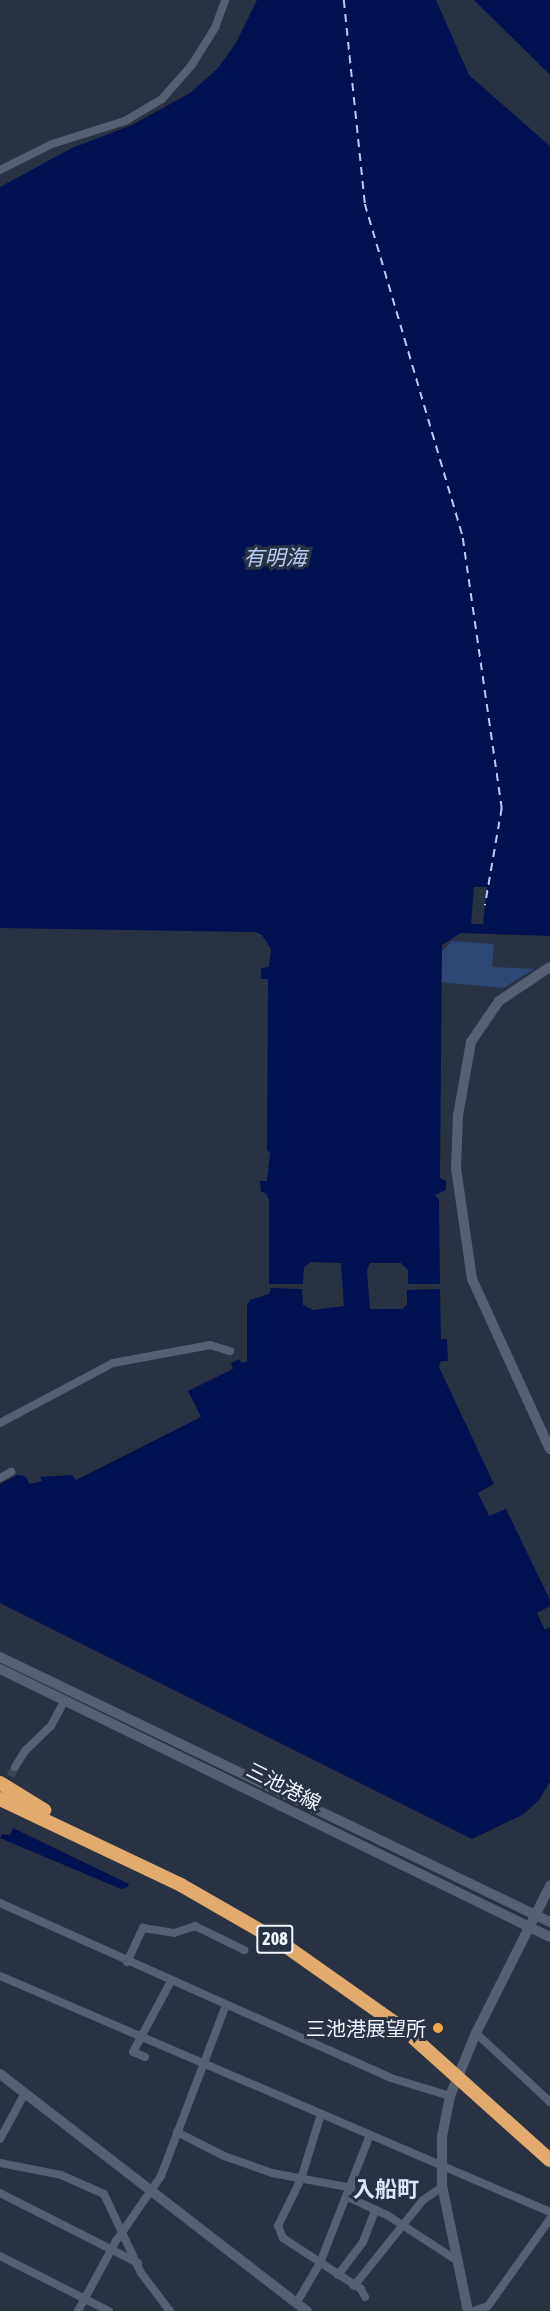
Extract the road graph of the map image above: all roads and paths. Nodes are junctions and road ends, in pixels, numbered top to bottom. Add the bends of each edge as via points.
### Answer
1 (225, 0) edge
2 (0, 170) edge
3 (550, 967) edge
4 (230, 1351) dead end
5 (0, 1423) edge
6 (550, 1449) edge
7 (11, 1472) dead end
8 (0, 1478) edge
9 (0, 1657) edge
10 (0, 1670) edge
11 (65, 1700) junction
12 (15, 1767) tunnel mouth
13 (0, 1783) edge
14 (0, 1799) edge
15 (91, 1839) junction
16 (550, 1886) edge
17 (1, 1905) edge
18 (536, 1915) junction
19 (550, 1922) edge
20 (530, 1927) junction
21 (550, 1937) edge
22 (244, 1950) dead end
23 (127, 1962) junction
24 (0, 1976) edge
25 (171, 1981) junction
26 (226, 2005) junction
27 (476, 2033) junction
28 (139, 2038) junction
29 (145, 2057) dead end
30 (202, 2063) junction
31 (0, 2074) edge
32 (25, 2093) junction
33 (450, 2096) junction
34 (550, 2102) edge
35 (321, 2114) junction
36 (177, 2132) junction
37 (370, 2135) junction
38 (0, 2139) edge
39 (550, 2160) edge
40 (0, 2163) edge
41 (440, 2164) junction
42 (300, 2179) junction
43 (442, 2187) junction
44 (352, 2188) junction
45 (150, 2189) junction
46 (0, 2193) edge
47 (348, 2197) junction
48 (375, 2210) junction
49 (550, 2212) edge
50 (550, 2219) edge
51 (403, 2226) junction
52 (124, 2232) junction
53 (112, 2249) junction
54 (0, 2256) edge
55 (138, 2263) junction
56 (320, 2263) junction
57 (460, 2263) junction
58 (338, 2275) junction
59 (354, 2286) junction
60 (365, 2297) dead end
61 (85, 2299) junction
62 (297, 2302) junction
63 (78, 2311) edge
64 (109, 2311) edge
65 (171, 2311) edge
66 (308, 2311) edge
67 (468, 2311) edge
68 (474, 2311) edge

1 - 2 street via 215,28 191,66 162,99 142,114 52,144
3 - 6 street via 500,1000 471,1042 458,1116 456,1168 472,1279
4 - 5 street via 210,1345 113,1363
7 - 8 street
9 - 18 street, 三池港線
10 - 11 street, 三池港線
11 - 12 street via 51,1726 25,1751
11 - 20 street, 三池港線
13 - 15 highway, 208
14 - 15 highway, 208
15 - 39 highway, 208 via 191,1890 280,1942 365,2000 444,2063
16 - 18 street
17 - 23 street
18 - 19 street, 三池港線
18 - 20 street
20 - 21 street, 三池港線
20 - 27 street
22 - 23 street via 195,1926 174,1933 143,1928
23 - 25 street
24 - 28 street
25 - 26 street
25 - 28 street
26 - 30 street
26 - 33 street via 391,2078
27 - 33 street
27 - 34 street
28 - 29 street via 133,2052
28 - 30 street
30 - 35 street
30 - 36 street
31 - 32 street
32 - 38 street
32 - 45 street
33 - 41 street
35 - 37 street
35 - 42 street
36 - 42 street via 224,2156
36 - 45 street via 161,2176
37 - 41 street
37 - 44 street
40 - 52 street via 52,2172 104,2194
41 - 43 street
41 - 49 street
42 - 44 street
42 - 56 street via 278,2226 283,2238
43 - 51 street via 423,2200
43 - 57 street
44 - 47 street
45 - 52 street via 148,2199
45 - 62 street
46 - 53 street
47 - 48 street
47 - 56 street
48 - 51 street
48 - 58 street via 363,2242
50 - 68 street via 488,2306
51 - 57 street
51 - 59 street
52 - 53 street
52 - 55 street
53 - 55 street
53 - 61 street
54 - 61 street
55 - 65 street via 148,2284
56 - 58 street
56 - 62 street
57 - 67 street
58 - 59 street
59 - 60 street
61 - 63 street
61 - 64 street
62 - 66 street

